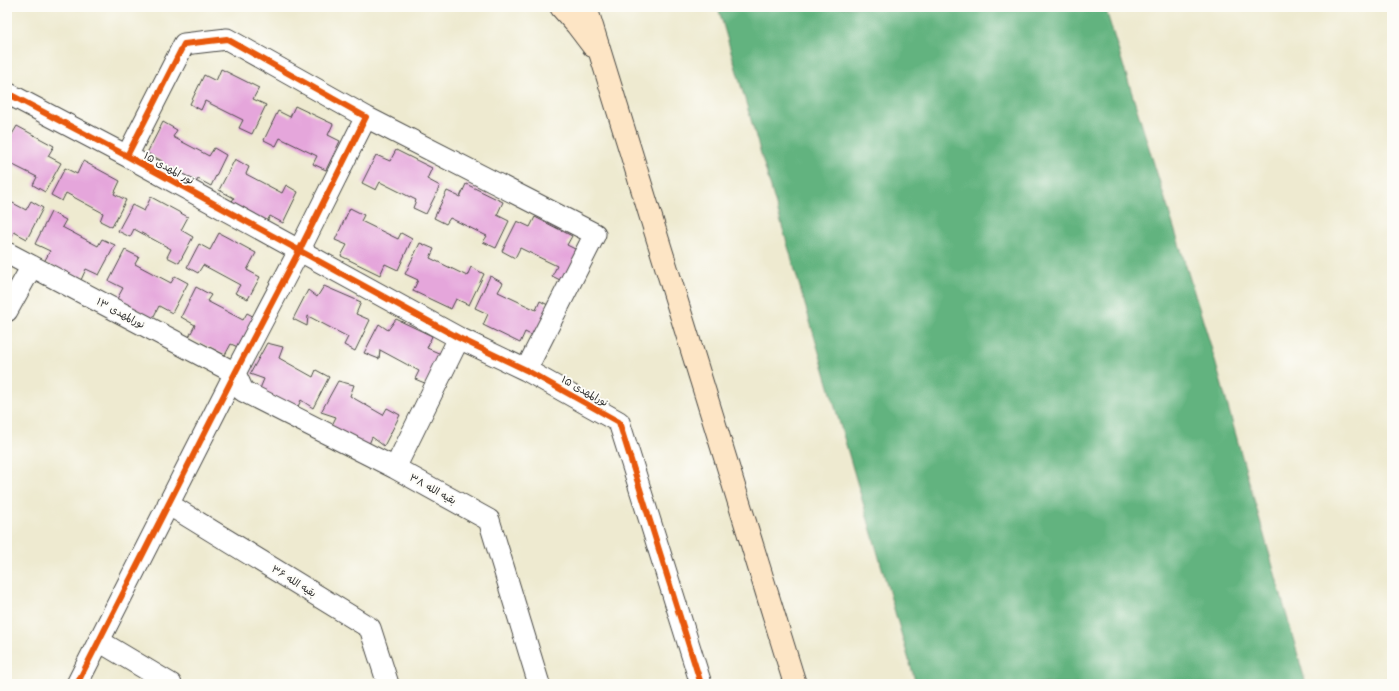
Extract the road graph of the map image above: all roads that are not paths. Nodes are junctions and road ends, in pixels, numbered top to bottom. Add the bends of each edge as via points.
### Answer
1 (561, 7) edge
2 (586, 7) edge
3 (602, 58) junction
4 (7, 93) edge
5 (366, 117) junction
6 (127, 156) junction
7 (298, 251) junction
8 (7, 253) edge
9 (32, 266) junction
10 (7, 311) edge
11 (459, 338) junction
12 (526, 370) junction
13 (235, 372) junction
14 (396, 468) junction
15 (168, 504) junction
16 (99, 641) junction
17 (77, 684) edge
18 (171, 684) edge
19 (388, 684) edge
20 (539, 684) edge
21 (701, 684) edge
22 (795, 684) edge

1 - 3 street
2 - 3 street
3 - 22 street
4 - 6 street, نور المهدی ۱۵
5 - 6 street via 227,39 184,44
5 - 7 street
5 - 12 street via 595,234
6 - 7 street, نور المهدی ۱۵
7 - 11 street, نورالمهدی ۱۵
7 - 13 street
8 - 9 street, نورالمهدی ۱۳
9 - 10 street
9 - 13 street, نورالمهدی ۱۳
11 - 12 street, نورالمهدی ۱۵
11 - 14 street
12 - 21 street, نورالمهدی ۱۵ via 619,422
13 - 14 street, بقیه الله ۳۸ via 243,391
13 - 15 street
14 - 20 street, بقیه الله ۳۸ via 489,520
15 - 16 street
15 - 19 street, بقیه الله ۳۶ via 370,628
16 - 17 street
16 - 18 street

